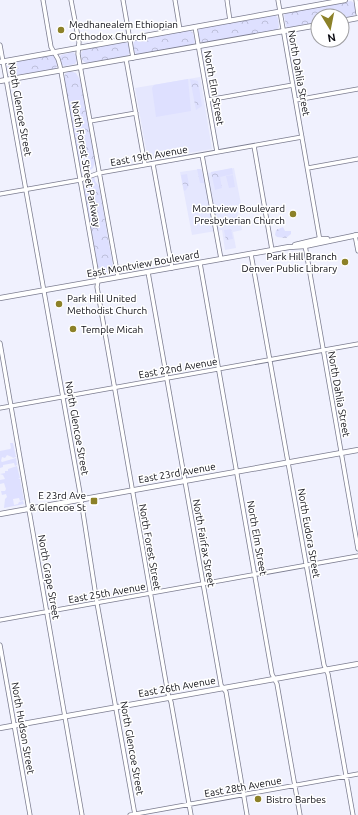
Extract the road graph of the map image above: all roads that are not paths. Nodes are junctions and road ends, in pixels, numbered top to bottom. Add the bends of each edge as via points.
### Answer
1 (43, 0) edge
2 (72, 0) edge
3 (123, 0) edge
4 (175, 0) edge
5 (227, 0) edge
6 (278, 0) edge
7 (345, 0) edge
8 (356, 0) edge
9 (280, 12) junction
10 (358, 14) edge
11 (230, 21) junction
12 (310, 26) edge
13 (195, 27) junction
14 (180, 30) junction
15 (284, 31) junction
16 (130, 39) junction
17 (0, 45) edge
18 (198, 46) junction
19 (79, 48) junction
20 (54, 52) junction
21 (133, 58) junction
22 (126, 59) junction
23 (1, 61) edge
24 (80, 67) junction
25 (61, 70) junction
26 (6, 80) junction
27 (0, 81) edge
28 (293, 85) junction
29 (358, 89) edge
30 (208, 100) junction
31 (296, 100) junction
32 (136, 113) junction
33 (90, 121) junction
34 (302, 137) junction
35 (254, 146) junction
36 (217, 152) junction
37 (202, 155) junction
38 (358, 159) edge
39 (153, 164) junction
40 (145, 165) junction
41 (308, 168) junction
42 (99, 173) junction
43 (80, 180) junction
44 (26, 190) junction
45 (0, 194) edge
46 (357, 235) edge
47 (320, 241) junction
48 (304, 244) junction
49 (272, 250) junction
50 (358, 251) edge
51 (251, 254) junction
52 (221, 259) junction
53 (200, 263) junction
54 (172, 268) junction
55 (148, 272) junction
56 (118, 277) junction
57 (98, 281) junction
58 (44, 290) junction
59 (0, 298) edge
60 (0, 342) edge
61 (358, 344) edge
62 (323, 350) junction
63 (270, 360) junction
64 (218, 369) junction
65 (167, 378) junction
66 (114, 387) junction
67 (63, 396) junction
68 (11, 406) junction
69 (0, 408) edge
70 (358, 450) edge
71 (342, 453) junction
72 (289, 462) junction
73 (237, 472) junction
74 (185, 481) junction
75 (133, 490) junction
76 (81, 500) junction
77 (30, 509) junction
78 (0, 514) edge
79 (358, 549) edge
80 (358, 556) edge
81 (307, 565) junction
82 (255, 575) junction
83 (202, 584) junction
84 (150, 593) junction
85 (97, 603) junction
86 (47, 612) junction
87 (0, 620) edge
88 (0, 644) edge
89 (358, 664) edge
90 (326, 670) junction
91 (274, 679) junction
92 (223, 688) junction
93 (170, 697) junction
94 (116, 707) junction
95 (66, 716) junction
96 (14, 725) junction
97 (0, 728) edge
98 (358, 774) edge
99 (346, 776) junction
100 (294, 786) junction
101 (243, 794) junction
102 (189, 805) junction
103 (30, 815) edge
104 (82, 815) edge
105 (133, 815) edge
106 (191, 815) edge
107 (247, 815) edge
108 (300, 815) edge
109 (353, 815) edge

1 - 20 street
2 - 19 street, North Forest Street Parkway
3 - 16 street
4 - 14 street
5 - 11 street
6 - 9 street, North Dahlia Street
7 - 9 street
8 - 10 street
9 - 11 street
9 - 15 street, North Dahlia Street
11 - 13 street
12 - 15 street
13 - 14 street
13 - 18 street, North Elm Street
14 - 16 street
15 - 18 street
15 - 28 street, North Dahlia Street
16 - 19 street
16 - 21 street
17 - 23 street, North Glencoe Street
18 - 21 street
18 - 30 street, North Elm Street
19 - 20 street
19 - 24 street, North Forest Street Parkway
20 - 23 street
20 - 25 street, North Forest Street Parkway
21 - 22 street
22 - 24 street
22 - 32 street
23 - 26 street, North Glencoe Street
24 - 25 street
24 - 33 street, North Forest Street Parkway
25 - 26 street
25 - 43 street, North Forest Street Parkway
26 - 27 street
26 - 44 street, North Glencoe Street
28 - 30 street
28 - 31 street, North Dahlia Street
29 - 31 street
30 - 36 street, North Elm Street
31 - 34 street, North Dahlia Street
32 - 33 street
32 - 40 street
33 - 42 street, North Forest Street Parkway
34 - 35 street, East 19th Avenue
34 - 41 street, North Dahlia Street
35 - 36 street, East 19th Avenue
35 - 49 street
36 - 37 street, East 19th Avenue
37 - 39 street, East 19th Avenue
37 - 52 street
38 - 41 street
39 - 40 street, East 19th Avenue
39 - 54 street
40 - 42 street, East 19th Avenue
41 - 47 street, North Dahlia Street
42 - 43 street, East 19th Avenue
42 - 56 street, North Forest Street Parkway
43 - 44 street, East 19th Avenue
43 - 57 street, North Forest Street Parkway
44 - 45 street, East 19th Avenue
44 - 58 street, North Glencoe Street
46 - 47 street, East Montview Boulevard
46 - 50 street
47 - 48 street, East Montview Boulevard
48 - 49 street, East Montview Boulevard
48 - 62 street, North Dahlia Street
49 - 51 street, East Montview Boulevard
51 - 52 street, East Montview Boulevard
51 - 63 street, North Eudora Street
52 - 53 street, East Montview Boulevard
53 - 54 street, East Montview Boulevard
53 - 64 street, North Elm Street
54 - 55 street, East Montview Boulevard
55 - 56 street, East Montview Boulevard
55 - 65 street, North Fairfax Street
56 - 57 street, East Montview Boulevard
57 - 58 street, East Montview Boulevard
57 - 66 street, North Forest Street
58 - 59 street, East Montview Boulevard
58 - 67 street, North Glencoe Street
60 - 68 street, North Grape Street
61 - 62 street, East 22nd Avenue
62 - 63 street, East 22nd Avenue
62 - 71 street, North Dahlia Street
63 - 64 street, East 22nd Avenue
63 - 72 street, North Eudora Street
64 - 65 street, East 22nd Avenue
64 - 73 street, North Elm Street
65 - 66 street, East 22nd Avenue
65 - 74 street, North Fairfax Street
66 - 67 street, East 22nd Avenue
66 - 75 street, North Forest Street
67 - 68 street, East 22nd Avenue
67 - 76 street, North Glencoe Street
68 - 69 street, East 22nd Avenue
68 - 77 street, North Grape Street
70 - 71 street, East 23rd Avenue
71 - 72 street, East 23rd Avenue
71 - 79 street, North Dahlia Street
72 - 73 street, East 23rd Avenue
72 - 81 street, North Eudora Street
73 - 74 street, East 23rd Avenue
73 - 82 street, North Elm Street
74 - 75 street, East 23rd Avenue
74 - 83 street, North Fairfax Street
75 - 76 street, East 23rd Avenue
75 - 84 street, North Forest Street
76 - 77 street, East 23rd Avenue
76 - 85 street, North Glencoe Street
77 - 78 street, East 23rd Avenue
77 - 86 street, North Grape Street
80 - 81 street, East 25th Avenue
81 - 82 street, East 25th Avenue
81 - 90 street, North Eudora Street
82 - 83 street, East 25th Avenue
82 - 91 street, North Elm Street
83 - 84 street, East 25th Avenue
83 - 92 street, North Fairfax Street
84 - 85 street, East 25th Avenue
84 - 93 street, North Forest Street
85 - 86 street, East 25th Avenue
85 - 94 street, North Glencoe Street
86 - 87 street, East 25th Avenue
86 - 95 street, North Grape Street
88 - 96 street, North Hudson Street
89 - 90 street, East 26th Avenue
90 - 91 street, East 26th Avenue
90 - 99 street, North Eudora Street
91 - 92 street, East 26th Avenue
91 - 100 street, North Elm Street via 277,684
92 - 93 street, East 26th Avenue
92 - 101 street, North Fairfax Street via 226,692
93 - 94 street, East 26th Avenue
93 - 102 street, North Forest Street
94 - 95 street, East 26th Avenue
94 - 105 street, North Glencoe Street
95 - 96 street, East 26th Avenue
95 - 104 street, North Grape Street
96 - 97 street, East 26th Avenue
96 - 103 street, North Hudson Street
98 - 99 street, East 28th Avenue
99 - 100 street, East 28th Avenue
99 - 109 street, North Eudora Street
100 - 101 street, East 28th Avenue
100 - 108 street, North Elm Street
101 - 102 street, East 28th Avenue
101 - 107 street, North Fairfax Street
102 - 105 street, East 28th Avenue
102 - 106 street, North Forest Street

